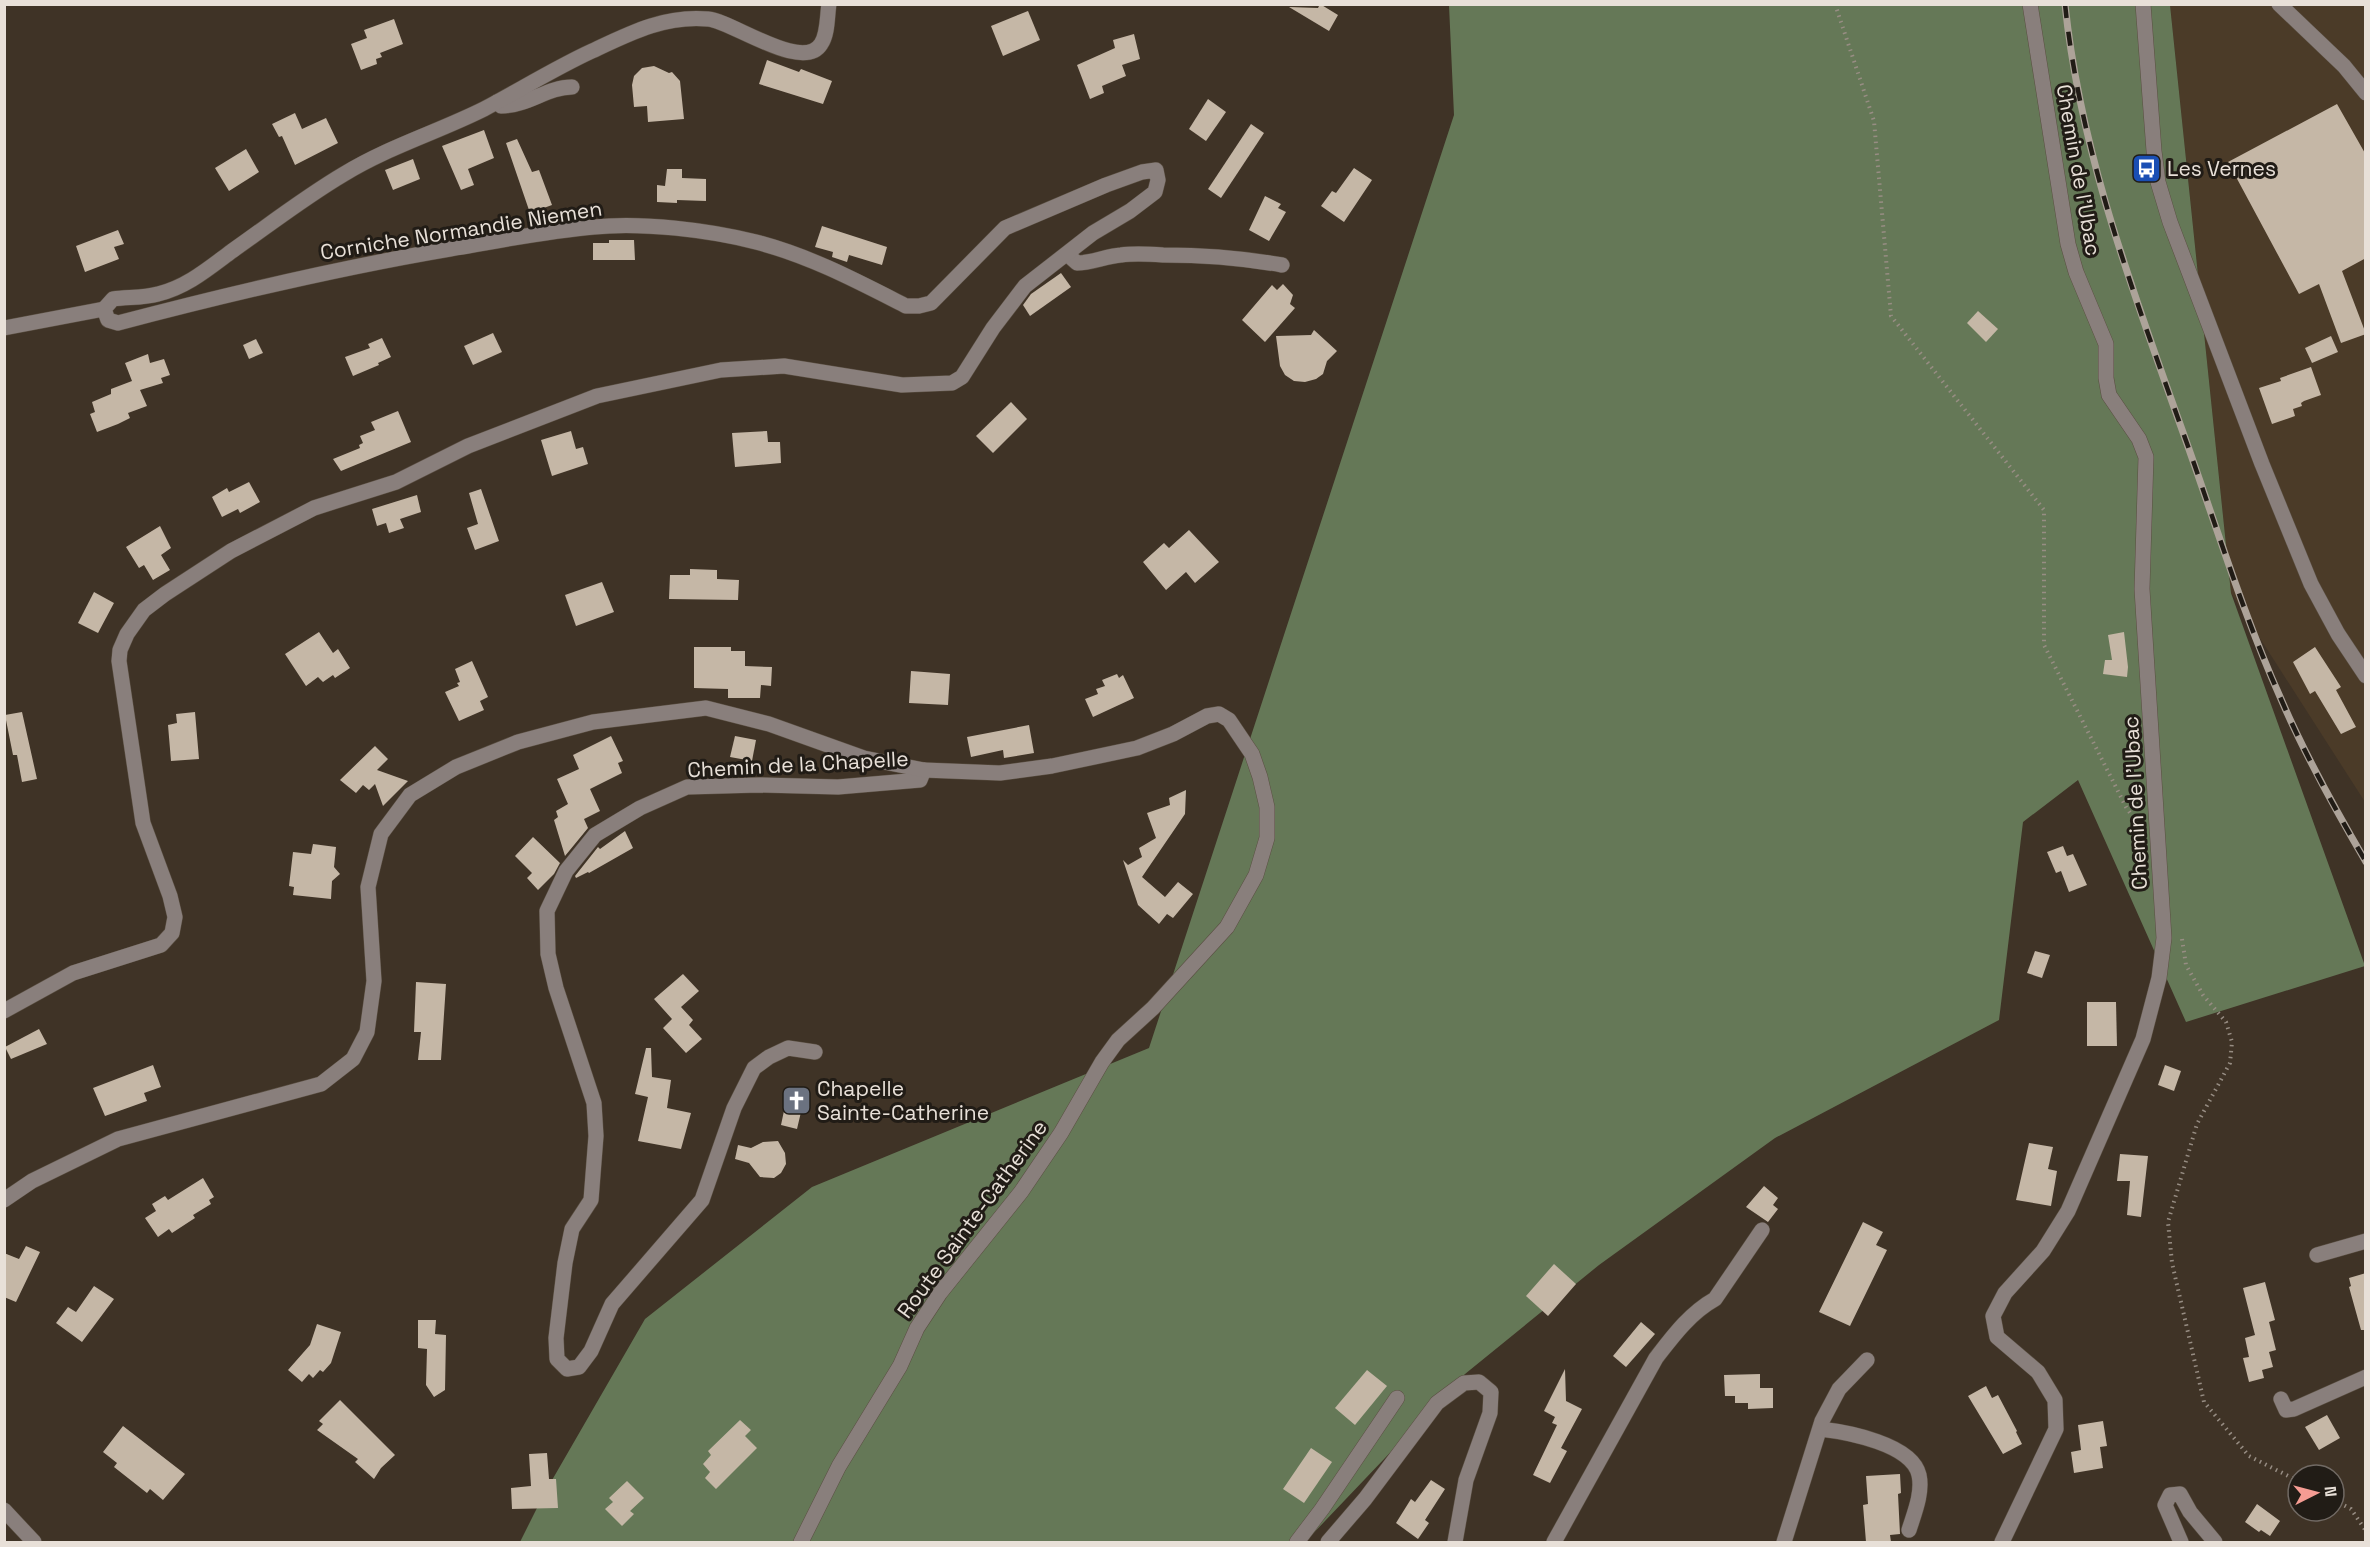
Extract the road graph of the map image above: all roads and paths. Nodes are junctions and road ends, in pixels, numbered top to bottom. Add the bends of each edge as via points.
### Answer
1 (829, 4) edge
2 (1835, 4) edge
3 (2030, 4) edge
4 (2279, 4) edge
5 (2144, 6) edge
6 (572, 87) dead end
7 (2366, 93) edge
8 (496, 102) junction
9 (1068, 255) junction
10 (1282, 265) dead end
11 (104, 309) junction
12 (4, 328) edge
13 (2366, 676) edge
14 (924, 770) junction
15 (2159, 853) junction
16 (2181, 936) dead end
17 (4, 1011) edge
18 (815, 1052) dead end
19 (4, 1200) edge
20 (1762, 1230) dead end
21 (2366, 1241) edge
22 (2317, 1255) dead end
23 (1866, 1360) dead end
24 (2366, 1377) edge
25 (1396, 1398) dead end
26 (2281, 1399) dead end
27 (1820, 1429) junction
28 (2286, 1475) edge
29 (2346, 1506) edge
30 (4, 1510) edge
31 (1910, 1530) dead end
32 (2366, 1531) edge
33 (34, 1542) edge
34 (801, 1542) edge
35 (1297, 1542) edge
36 (1328, 1542) edge
37 (1455, 1542) edge
38 (1554, 1542) edge
39 (1784, 1542) edge
40 (2002, 1542) edge
41 (2181, 1542) edge
42 (2215, 1542) edge

1 - 8 street via 821,45 810,52 765,44 711,19 665,21 641,28 556,68
2 - 15 path via 1874,121 1891,315 2044,510 2044,645 2126,807
3 - 15 street, Chemin de l'Ubac via 2068,244 2106,344 2109,395 2139,439 2146,457 2142,589
4 - 7 street via 2344,66
5 - 13 street via 2154,151 2170,222 2311,584
6 - 8 street via 559,87 523,104 501,106
8 - 11 street via 344,174 191,281 158,294 113,299
9 - 10 street via 1077,263 1139,254 1202,255
9 - 11 street, Corniche Normandie Niemen via 1093,233 1155,192 1156,170 1106,184 1005,228 931,303 919,306 906,306 834,269 754,242 686,230 595,226 377,261 118,323 108,320
9 - 17 street, Corniche Normandie Niemen via 1025,286 962,377 952,383 902,385 784,366 721,370 597,396 468,446 396,482 314,508 231,551 165,594 134,621 119,661 143,823 176,917 172,933 161,945 73,973
11 - 12 street
14 - 18 street, Chemin de la Chapelle via 920,780 838,787 687,787 640,808 595,835 566,871 547,911 548,954 594,1103 596,1136 591,1200 572,1229 560,1304 557,1359 567,1369 579,1368 612,1304 702,1200 734,1108 754,1068 788,1048
14 - 19 street, Route Sainte-Catherine via 864,758 769,724 706,708 593,722 518,742 456,767 410,795 381,834 368,887 374,981 367,1032 353,1059 321,1084 118,1139 33,1181
14 - 34 street, Route Sainte-Catherine via 1000,772 1063,764 1137,748 1219,714 1229,720 1252,754 1267,807 1267,838 1256,875 1227,927 1118,1040 1021,1192 916,1328 900,1366 839,1466
15 - 40 street, Chemin de l'Ubac via 2163,938 2159,978 2143,1039 2068,1211 2043,1251 2005,1293 1994,1316 1997,1337 2038,1372 2055,1400 2056,1429
16 - 28 path via 2186,964 2203,994 2226,1022 2232,1042 2230,1063 2197,1124 2168,1222 2172,1263 2204,1402 2249,1456
20 - 38 street via 1715,1299 1676,1332 1656,1358
21 - 22 street
23 - 27 street via 1839,1389
24 - 26 street via 2294,1409 2286,1410
25 - 35 street
27 - 31 street via 1846,1432 1900,1451 1912,1460 1919,1476
27 - 39 street
29 - 32 path
30 - 33 street
36 - 37 street via 1437,1403 1464,1383 1479,1382 1491,1392 1490,1413 1466,1480
41 - 42 street via 2165,1505 2170,1495 2180,1494

